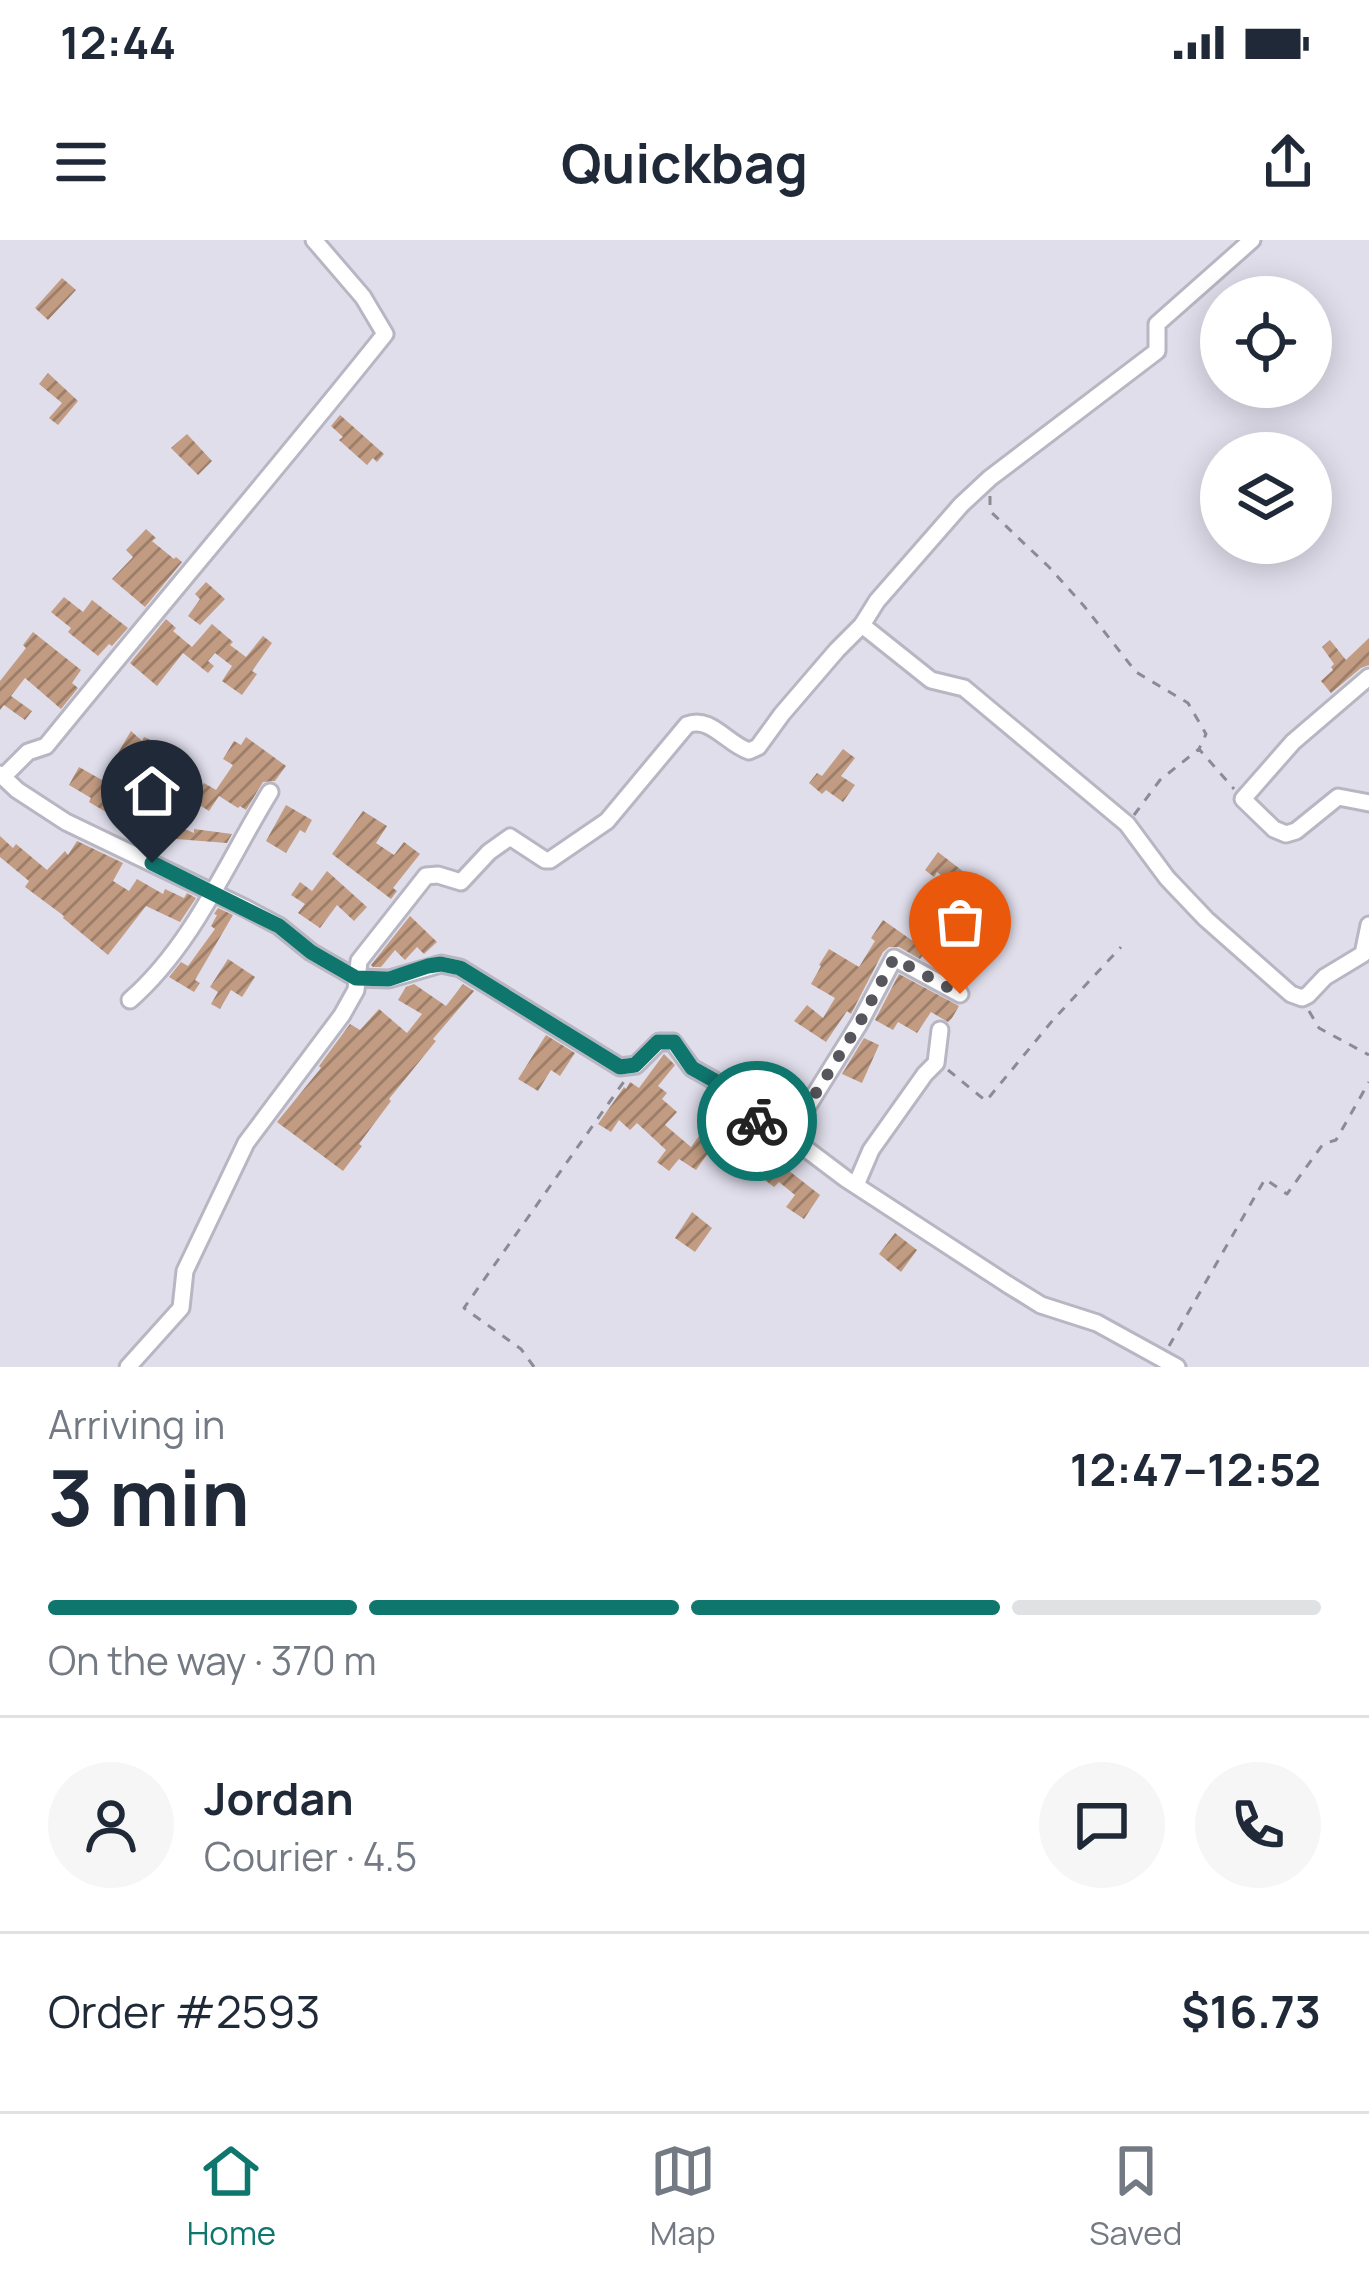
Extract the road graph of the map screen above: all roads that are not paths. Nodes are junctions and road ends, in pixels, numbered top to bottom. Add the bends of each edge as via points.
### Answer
1 (314, 240) edge
2 (1252, 240) edge
3 (862, 625) junction
4 (1369, 676) edge
5 (1, 776) edge
6 (270, 792) dead end
7 (1369, 803) edge
8 (212, 892) junction
9 (1369, 925) edge
10 (356, 978) junction
11 (960, 994) dead end
12 (130, 1000) dead end
13 (940, 1030) dead end
14 (789, 1136) junction
15 (856, 1185) junction
16 (1170, 1363) edge
17 (128, 1367) edge

1 - 5 street via 385,334 46,746
2 - 3 street via 1157,325 1157,351 990,478 942,525
3 - 9 street via 931,680 964,688 1126,824 1206,919 1291,994 1302,998 1364,954
3 - 10 street via 758,747 738,747 694,721 607,821 550,860 510,837 460,882 426,876 359,961
4 - 7 street via 1293,742 1244,800 1286,834 1338,797
5 - 8 street via 66,822
6 - 8 street
8 - 10 street
8 - 12 street
10 - 14 street via 460,968 620,1067 635,1065 658,1042 674,1042 733,1105
10 - 17 street via 342,1015 246,1143 184,1271 181,1308
11 - 14 street via 894,958
13 - 15 street via 936,1063 871,1150
14 - 15 street
15 - 16 street via 1041,1305 1097,1323

